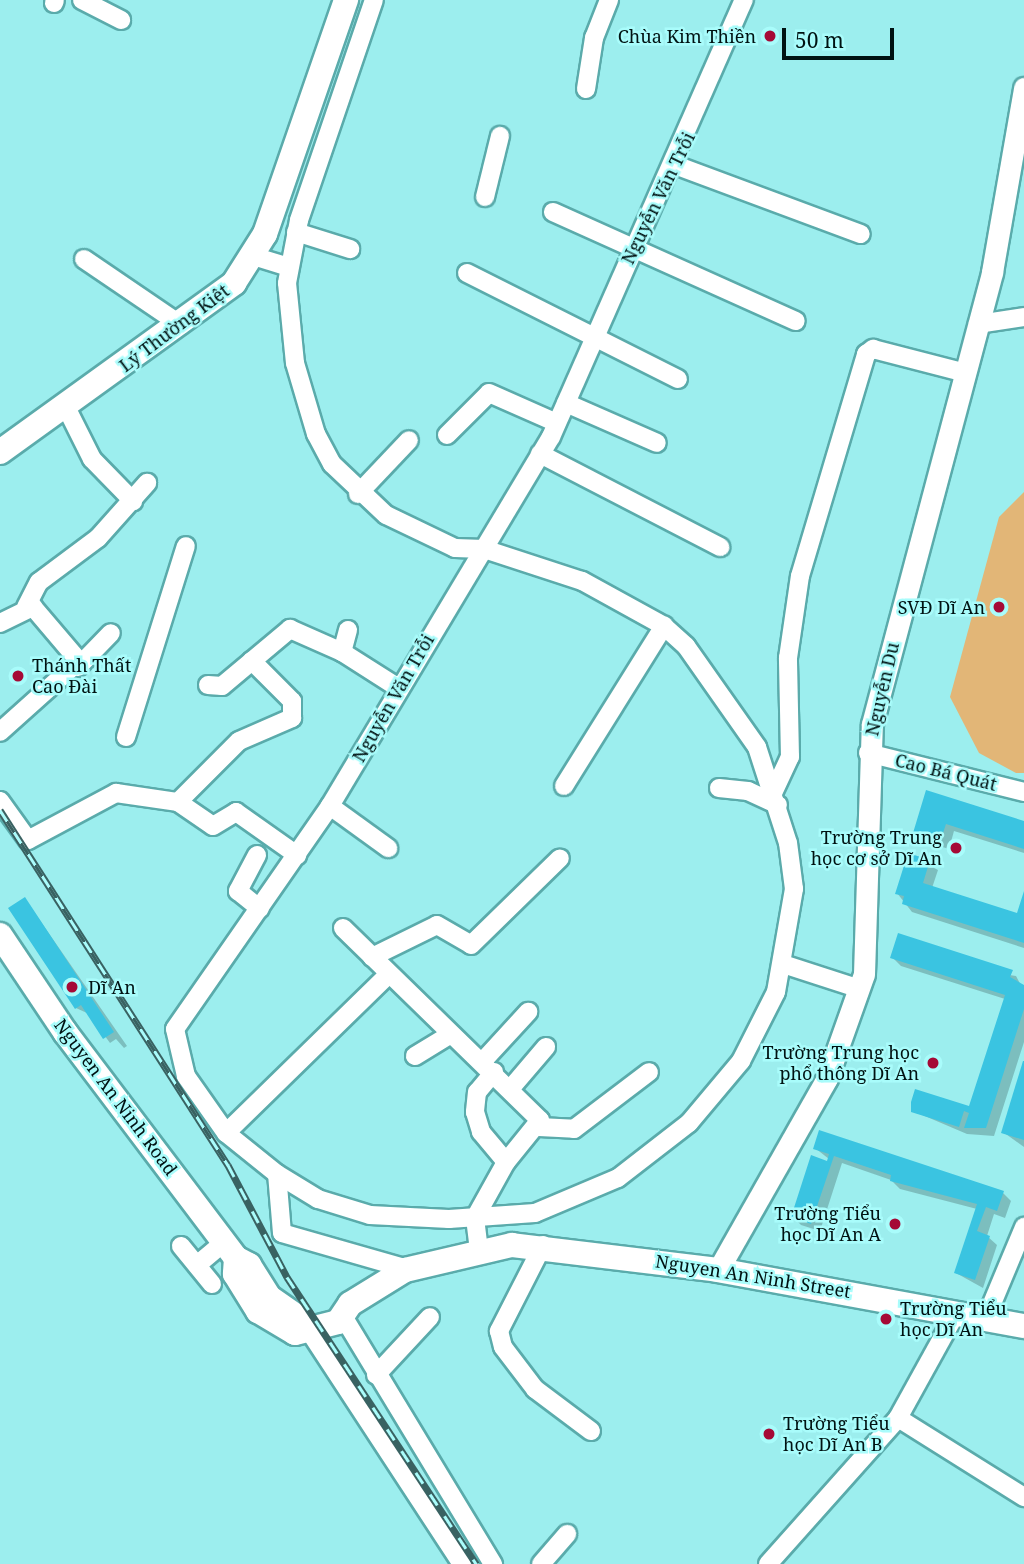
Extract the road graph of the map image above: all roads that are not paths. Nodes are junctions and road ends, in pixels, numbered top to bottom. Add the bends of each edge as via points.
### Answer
1 (82, 0) edge
2 (346, 0) edge
3 (374, 0) edge
4 (609, 0) edge
5 (744, 0) edge
6 (121, 20) dead end
7 (1024, 88) edge
8 (586, 89) dead end
9 (500, 136) dead end
10 (675, 165) junction
11 (485, 197) dead end
12 (553, 212) dead end
13 (296, 232) junction
14 (861, 234) dead end
15 (350, 249) dead end
16 (631, 252) junction
17 (253, 256) junction
18 (85, 259) dead end
19 (289, 267) junction
20 (467, 273) dead end
21 (1024, 317) edge
22 (796, 321) dead end
23 (978, 324) junction
24 (181, 325) junction
25 (596, 334) junction
26 (961, 372) junction
27 (678, 379) dead end
28 (566, 403) junction
29 (66, 407) junction
30 (557, 423) junction
31 (447, 435) dead end
32 (410, 440) dead end
33 (657, 443) dead end
34 (0, 452) edge
35 (540, 454) junction
36 (147, 483) dead end
37 (358, 494) junction
38 (133, 500) junction
39 (186, 546) dead end
40 (720, 547) dead end
41 (484, 549) junction
42 (26, 607) junction
43 (0, 623) edge
44 (664, 626) junction
45 (348, 630) dead end
46 (111, 633) dead end
47 (342, 652) junction
48 (252, 661) junction
49 (78, 667) junction
50 (208, 685) dead end
51 (397, 687) junction
52 (0, 732) edge
53 (126, 737) dead end
54 (868, 753) junction
55 (564, 786) dead end
56 (719, 788) dead end
57 (1024, 792) edge
58 (776, 798) junction
59 (0, 801) edge
60 (178, 802) junction
61 (330, 806) junction
62 (388, 848) dead end
63 (257, 855) dead end
64 (297, 855) junction
65 (560, 858) dead end
66 (260, 909) junction
67 (343, 928) dead end
68 (1, 939) edge
69 (372, 957) junction
70 (783, 964) junction
71 (390, 974) junction
72 (860, 989) junction
73 (527, 1012) dead end
74 (451, 1034) junction
75 (546, 1047) dead end
76 (415, 1055) dead end
77 (489, 1066) junction
78 (649, 1072) dead end
79 (511, 1088) junction
80 (539, 1127) junction
81 (226, 1133) junction
82 (506, 1162) junction
83 (278, 1174) junction
84 (475, 1219) junction
85 (1024, 1227) edge
86 (542, 1245) junction
87 (181, 1246) dead end
88 (230, 1250) junction
89 (479, 1251) junction
90 (197, 1265) junction
91 (718, 1270) junction
92 (418, 1272) junction
93 (212, 1284) dead end
94 (956, 1312) junction
95 (430, 1317) dead end
96 (344, 1318) junction
97 (986, 1318) junction
98 (1024, 1326) edge
99 (308, 1329) junction
100 (376, 1375) junction
101 (898, 1418) junction
102 (591, 1431) dead end
103 (1024, 1497) edge
104 (567, 1534) dead end
105 (462, 1564) edge
106 (493, 1564) edge
107 (541, 1564) edge
108 (768, 1564) edge

1 - 6 street
2 - 17 main road, Lý Thường Kiệt
3 - 13 street
4 - 8 street via 594,38
5 - 10 street, Nguyễn Văn Trỗi
7 - 23 street, Nguyễn Du
9 - 11 street
10 - 14 street
10 - 16 street, Nguyễn Văn Trỗi
12 - 16 street
13 - 15 street
13 - 19 street
16 - 22 street
16 - 25 street, Nguyễn Văn Trỗi
17 - 19 street
17 - 24 main road, Lý Thường Kiệt via 225,292
18 - 24 street
19 - 37 street via 288,321 316,434
20 - 25 street
21 - 23 street
23 - 26 street, Nguyễn Du
24 - 29 main road, Lý Thường Kiệt
25 - 27 street
25 - 28 street, Nguyễn Văn Trỗi
26 - 54 street, Nguyễn Du
26 - 58 street via 873,349 866,354 800,576 788,658 790,757
28 - 30 street, Nguyễn Văn Trỗi
28 - 33 street
29 - 34 main road, Lý Thường Kiệt
29 - 38 street via 92,460
30 - 31 street via 489,393
30 - 35 street, Nguyễn Văn Trỗi
32 - 37 street
35 - 40 street
35 - 41 street, Nguyễn Văn Trỗi
36 - 38 street
37 - 41 street via 386,516 455,548
38 - 42 street via 98,538 39,582
39 - 53 street
41 - 44 street via 582,580
41 - 51 street, Nguyễn Văn Trỗi
42 - 43 street
42 - 49 street via 40,611
44 - 55 street
44 - 58 street, Nguyễn Văn Trỗi via 730,705
45 - 47 street
46 - 49 street
47 - 48 street via 295,628
47 - 51 street
48 - 50 street via 217,688
48 - 60 street via 292,701 292,718 239,741
49 - 52 street
51 - 61 street, Nguyễn Văn Trỗi
54 - 57 street, Cao Bá Quát
54 - 72 street, Nguyễn Du via 868,946
56 - 58 street
58 - 70 street, Nguyễn Văn Trỗi via 794,889
59 - 60 street via 28,840 116,793
60 - 64 street via 213,826 236,812
61 - 62 street
61 - 64 street, Nguyễn Văn Trỗi
63 - 66 street via 238,891
64 - 66 street, Nguyễn Văn Trỗi
65 - 69 street via 471,945 437,925
66 - 81 street, Nguyễn Văn Trỗi via 175,1029 186,1076
67 - 69 street
68 - 88 main road, Nguyen An Ninh Road
69 - 71 street
70 - 72 street
70 - 84 street, Nguyễn Văn Trỗi via 741,1060 659,1150 576,1200 535,1213
71 - 74 street
71 - 81 street
72 - 91 street, Nguyễn Du via 827,1077
73 - 77 street
74 - 76 street
74 - 77 street
75 - 79 street
77 - 79 street
77 - 82 street via 477,1092 475,1112 481,1132
78 - 80 street via 574,1129
79 - 80 street via 536,1113
80 - 82 street
81 - 83 street, Nguyễn Văn Trỗi
82 - 84 street
83 - 84 street, Nguyễn Văn Trỗi via 318,1199 370,1215
83 - 92 street via 282,1233 293,1241
84 - 89 street
85 - 97 street
86 - 89 main road, Nguyen An Ninh Street
86 - 91 main road, Nguyen An Ninh Street
86 - 102 street via 499,1331 502,1347 535,1389
87 - 90 street
88 - 90 street
88 - 99 main road, Nguyen An Ninh Road via 234,1275 258,1311 295,1334
89 - 92 main road, Nguyen An Ninh Road
90 - 93 street
91 - 94 main road, Nguyen An Ninh Street
92 - 96 main road, Nguyen An Ninh Road via 413,1284 391,1298 358,1318
94 - 97 main road, Nguyen An Ninh Street
94 - 101 street
95 - 100 street
96 - 99 main road, Nguyen An Ninh Road
96 - 100 street
97 - 98 main road, Nguyen An Ninh Street
99 - 105 street
100 - 106 street
101 - 103 street
101 - 108 street
104 - 107 street

